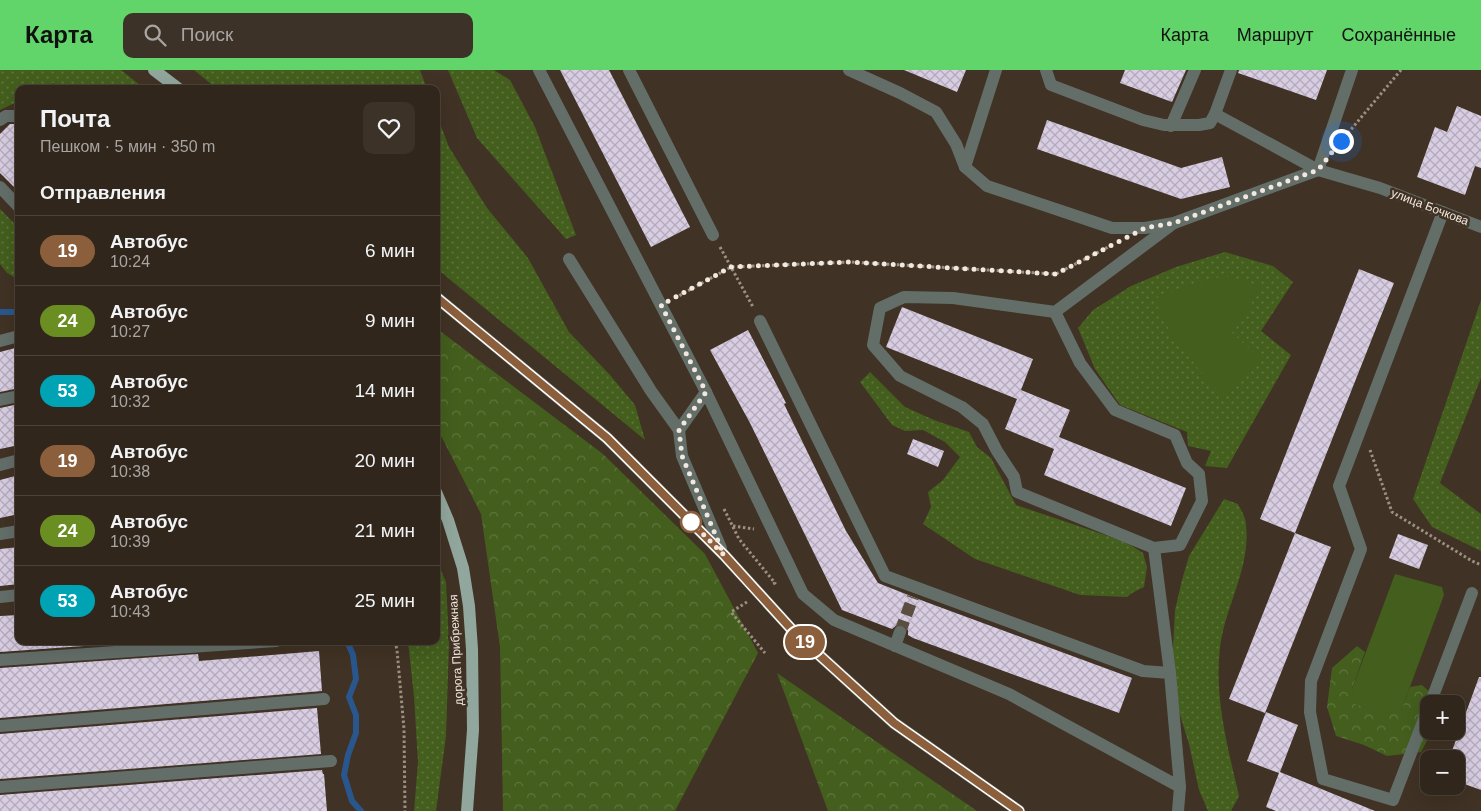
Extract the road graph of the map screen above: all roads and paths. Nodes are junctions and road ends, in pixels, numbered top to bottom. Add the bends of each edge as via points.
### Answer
1 (154, 70) edge
2 (539, 70) edge
3 (629, 70) edge
4 (849, 70) edge
5 (996, 70) edge
6 (1046, 70) edge
7 (1195, 70) edge
8 (1231, 70) edge
9 (1352, 70) edge
10 (1401, 70) edge
11 (173, 85) edge
12 (1215, 114) junction
13 (15, 116) edge
14 (0, 120) edge
15 (1172, 126) junction
16 (1343, 139) dead end
17 (965, 167) junction
18 (1318, 170) junction
19 (0, 187) edge
20 (15, 202) edge
21 (1443, 212) junction
22 (1174, 223) junction
23 (1481, 227) edge
24 (713, 235) joint
25 (1121, 241) dead end
26 (569, 259) dead end
27 (731, 267) junction
28 (440, 299) edge
29 (661, 305) junction
30 (1055, 312) junction
31 (760, 321) joint
32 (15, 337) edge
33 (0, 341) edge
34 (706, 392) junction
35 (15, 397) edge
36 (0, 400) edge
37 (1361, 427) junction
38 (679, 430) junction
39 (15, 461) edge
40 (0, 465) edge
41 (440, 501) edge
42 (15, 532) edge
43 (0, 534) edge
44 (1154, 548) junction
45 (724, 555) junction
46 (1481, 565) edge
47 (1472, 593) dead end
48 (15, 596) edge
49 (0, 597) edge
50 (900, 632) tunnel mouth
51 (218, 645) edge
52 (396, 645) edge
53 (895, 646) junction
54 (0, 660) edge
55 (1170, 673) junction
56 (1433, 695) edge
57 (324, 699) dead end
58 (0, 726) edge
59 (1420, 729) edge
60 (331, 761) dead end
61 (0, 787) edge
62 (1180, 787) junction
63 (405, 811) edge
64 (467, 811) edge
65 (1019, 811) edge
66 (1178, 811) edge

1 - 11 main road
2 - 29 street
3 - 24 street
4 - 17 street via 936,112 956,144
5 - 17 street
6 - 15 street via 1051,85 1143,120
7 - 15 street
8 - 12 street
9 - 18 street
10 - 16 path
12 - 15 street via 1210,123
12 - 18 street, улица Бочкова
13 - 14 street
17 - 22 street via 987,186 1112,228 1145,228
18 - 21 street, улица Бочкова via 1380,188
18 - 22 street
19 - 20 street
21 - 23 street, улица Бочкова
21 - 37 street
22 - 30 street
24 - 27 path
25 - 27 path via 1056,274 850,262
26 - 38 street
27 - 29 path
27 - 31 path
28 - 45 street via 607,438
29 - 34 street
30 - 44 street via 1080,363 1115,410 1175,435 1187,463 1199,474 1202,501 1180,545
30 - 44 street via 953,298 904,297 880,308 874,345 900,376 962,407 983,424 1014,478 1018,492
31 - 55 street via 885,576 915,592 1143,671
32 - 33 street
34 - 38 street
34 - 53 street via 803,594 834,620
35 - 36 street
37 - 46 path via 1392,512
37 - 59 street via 1339,486 1360,549 1311,681 1310,712 1323,779 1393,800
38 - 45 street via 682,456
39 - 40 street
41 - 64 main road, дорога Прибрежная via 463,568 469,606 473,730
42 - 43 street
44 - 55 street
45 - 65 street via 795,633 894,723
47 - 56 street
48 - 49 street
50 - 53 street
51 - 54 street
52 - 63 path via 402,691
53 - 62 street via 1009,694
55 - 62 street
57 - 58 street
60 - 61 street
62 - 66 street

